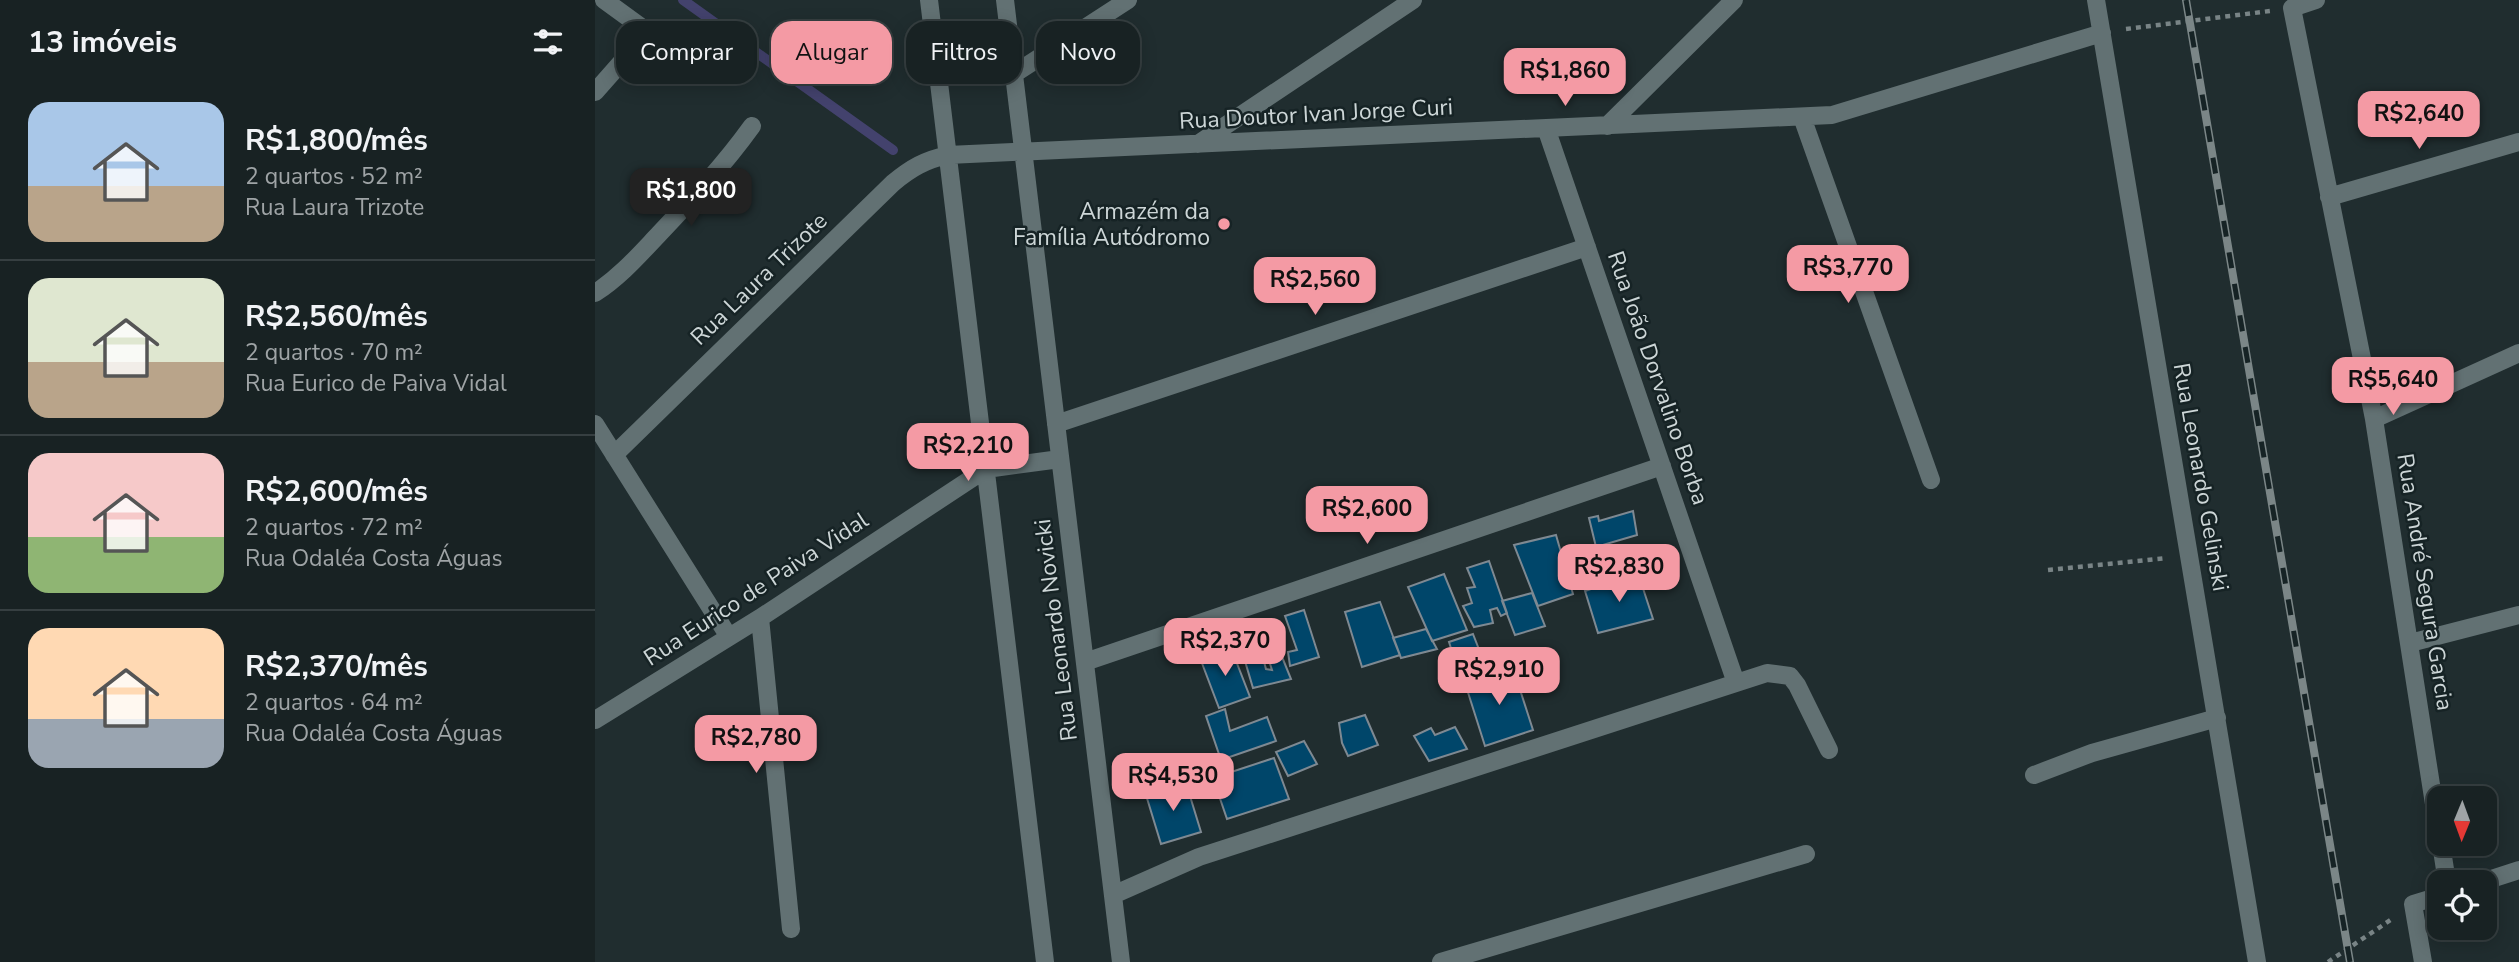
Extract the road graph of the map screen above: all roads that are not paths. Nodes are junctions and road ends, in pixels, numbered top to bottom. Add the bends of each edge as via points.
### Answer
1 (604, 0) edge
2 (929, 0) edge
3 (1006, 0) edge
4 (1128, 0) edge
5 (1413, 0) edge
6 (1734, 0) edge
7 (2096, 0) edge
8 (2316, 0) edge
9 (1008, 21) edge
10 (2102, 33) junction
11 (1022, 70) edge
12 (1015, 84) edge
13 (595, 92) edge
14 (1803, 117) junction
15 (752, 126) dead end
16 (1607, 126) junction
17 (1546, 128) junction
18 (2519, 142) edge
19 (1198, 144) junction
20 (1023, 152) junction
21 (948, 155) junction
22 (2329, 197) junction
23 (1587, 247) junction
24 (595, 293) edge
25 (2519, 354) edge
26 (2374, 419) junction
27 (595, 424) edge
28 (1056, 424) junction
29 (614, 455) junction
30 (1060, 459) junction
31 (1662, 466) junction
32 (985, 469) junction
33 (1931, 480) dead end
34 (2519, 615) edge
35 (760, 618) junction
36 (729, 637) junction
37 (2410, 643) junction
38 (1085, 662) junction
39 (1736, 683) junction
40 (2217, 718) junction
41 (595, 720) edge
42 (1829, 751) dead end
43 (2034, 775) dead end
44 (2432, 786) edge
45 (1805, 854) dead end
46 (2519, 870) edge
47 (2497, 877) edge
48 (1113, 895) junction
49 (2427, 900) edge
50 (790, 929) dead end
51 (1045, 962) edge
52 (1121, 962) edge
53 (1441, 962) edge
54 (2257, 962) edge
55 (2423, 962) edge

1 - 13 street via 648,33
2 - 21 street
3 - 9 street, Rua Leonardo Novicki
4 - 11 street
5 - 19 street
6 - 16 street
7 - 10 street, Rua Leonardo Gelinski
8 - 22 street, Rua André Segura Garcia via 2292,8
10 - 14 street, Rua Doutor Ivan Jorge Curi via 1859,108
10 - 40 street, Rua Leonardo Gelinski
12 - 20 street, Rua Leonardo Novicki
14 - 16 street, Rua Doutor Ivan Jorge Curi
14 - 33 street
15 - 24 street via 702,189 623,272
16 - 17 street, Rua Doutor Ivan Jorge Curi
17 - 19 street, Rua Doutor Ivan Jorge Curi
17 - 23 street, Rua João Dorvalino Borba
18 - 22 street
19 - 20 street, Rua Doutor Ivan Jorge Curi
20 - 21 street, Rua Doutor Ivan Jorge Curi
20 - 28 street, Rua Leonardo Novicki
21 - 29 street, Rua Laura Trizote via 927,159 893,183
21 - 32 street
22 - 26 street, Rua André Segura Garcia
23 - 28 street
23 - 31 street, Rua João Dorvalino Borba
25 - 26 street
26 - 37 street, Rua André Segura Garcia
27 - 29 street
28 - 30 street, Rua Leonardo Novicki
29 - 36 street
30 - 32 street, Rua Eurico de Paiva Vidal
30 - 38 street, Rua Leonardo Novicki
31 - 38 street
31 - 39 street, Rua João Dorvalino Borba
32 - 35 street, Rua Eurico de Paiva Vidal
32 - 51 street
34 - 37 street
35 - 36 street, Rua Eurico de Paiva Vidal
35 - 50 street
36 - 41 street, Rua Eurico de Paiva Vidal
37 - 44 street, Rua André Segura Garcia
38 - 48 street, Rua Leonardo Novicki
39 - 42 street via 1767,673 1790,676
39 - 48 street via 1199,857
40 - 43 street via 2092,753
40 - 54 street, Rua Leonardo Gelinski
45 - 53 street
46 - 47 street
48 - 52 street, Rua Leonardo Novicki
49 - 55 street via 2413,904

